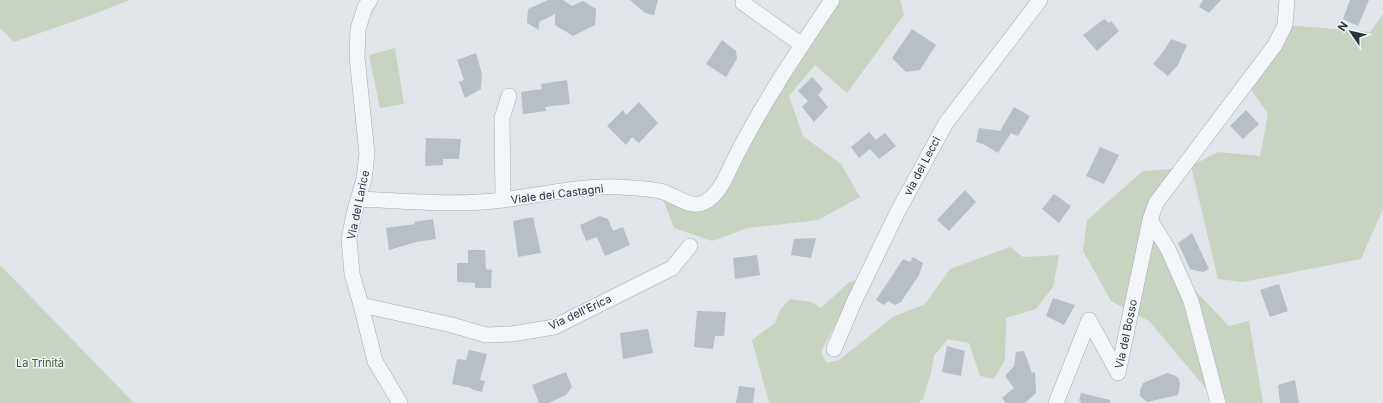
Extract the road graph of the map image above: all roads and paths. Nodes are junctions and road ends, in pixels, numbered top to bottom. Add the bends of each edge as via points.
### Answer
1 (370, 0) edge
2 (744, 0) edge
3 (832, 0) edge
4 (1040, 0) edge
5 (1287, 0) edge
6 (802, 45) junction
7 (510, 96) dead end
8 (358, 199) junction
9 (503, 200) junction
10 (1150, 220) junction
11 (690, 246) dead end
12 (362, 305) junction
13 (834, 349) dead end
14 (400, 403) edge
15 (1056, 403) edge
16 (1218, 403) edge

1 - 8 street, Via del Larice via 358,29 357,57 367,154
2 - 6 street via 744,3
3 - 6 street, Viale dei Castagni
4 - 13 street, via dei Lecci via 946,123 896,213
5 - 10 street via 1285,26 1275,45 1156,203
6 - 9 street, Viale dei Castagni via 750,128 719,189 706,202 698,204 660,191 619,187 579,189
7 - 9 street via 502,118
8 - 9 street, Viale dei Castagni via 463,204
8 - 12 street, Via del Larice via 349,239 352,274
10 - 15 street, Via del Bosso via 1118,373 1089,320
10 - 16 street via 1168,249 1191,301
11 - 12 street, Via dell'Erica via 672,268 554,327 512,334 486,335
12 - 14 street, Via del Larice via 375,361

